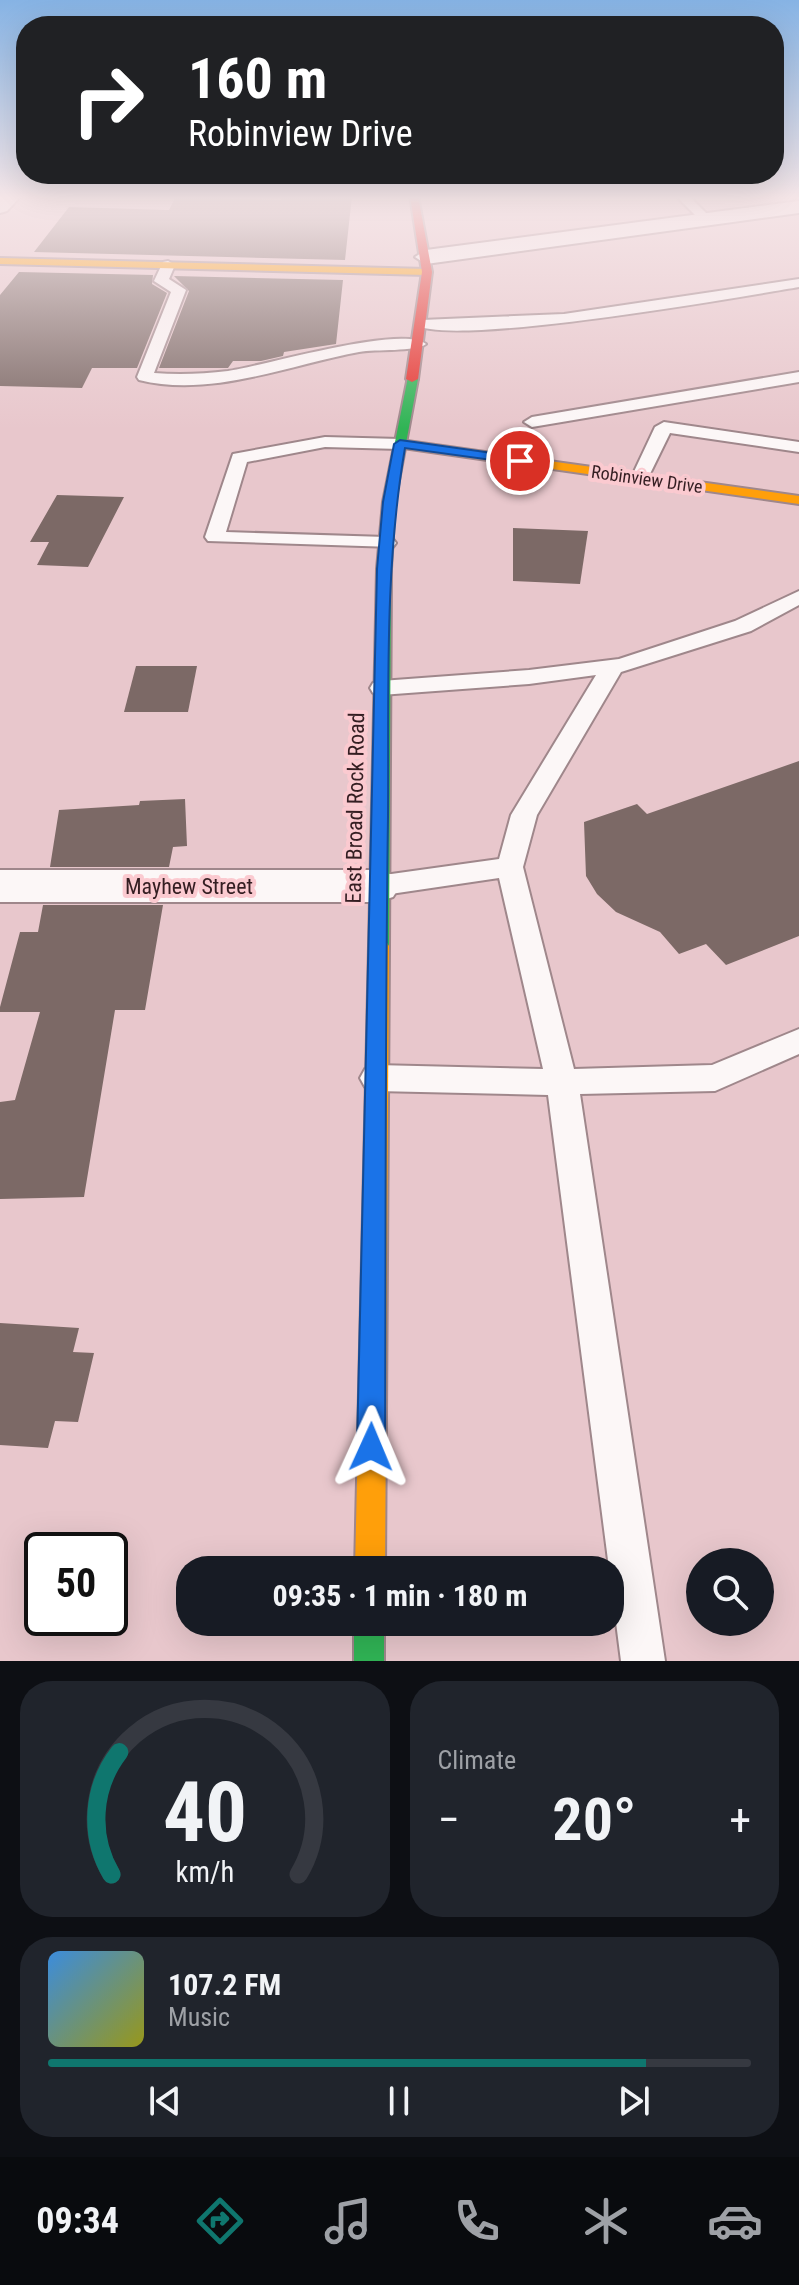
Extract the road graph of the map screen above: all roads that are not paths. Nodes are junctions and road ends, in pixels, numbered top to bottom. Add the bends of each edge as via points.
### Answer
1 (164, 274) edge
2 (425, 274) edge
3 (799, 283) edge
4 (422, 324) junction
5 (418, 344) junction
6 (799, 377) edge
7 (633, 404) junction
8 (532, 422) dead end
9 (664, 427) junction
10 (400, 444) junction
11 (799, 447) edge
12 (640, 478) junction
13 (799, 500) edge
14 (386, 543) junction
15 (799, 597) edge
16 (613, 666) junction
17 (381, 688) junction
18 (510, 867) junction
19 (0, 886) edge
20 (377, 886) junction
21 (799, 1041) edge
22 (376, 1078) junction
23 (562, 1082) junction
24 (370, 1556) edge
25 (369, 1636) edge
26 (369, 1661) edge
27 (643, 1661) edge

1 - 5 lane via 161,281 179,290 145,377 168,381 220,376 367,346
2 - 4 main road, East Broad Rock Road
3 - 4 lane via 555,320
4 - 5 main road, East Broad Rock Road
5 - 10 main road, East Broad Rock Road
6 - 7 lane
7 - 8 lane
7 - 9 lane
9 - 11 lane
9 - 12 lane
10 - 12 main road, Robinview Drive
10 - 14 main road, East Broad Rock Road
10 - 14 lane via 325,442 239,458 215,537
12 - 13 main road, Robinview Drive
14 - 17 main road, East Broad Rock Road
15 - 16 lane via 743,626
16 - 17 lane
16 - 18 lane via 524,815
17 - 20 main road, East Broad Rock Road
18 - 20 lane
18 - 23 lane
19 - 20 street, Mayhew Street
20 - 22 main road, East Broad Rock Road
21 - 23 lane via 715,1078
22 - 23 lane
22 - 24 main road, East Broad Rock Road
23 - 27 lane
25 - 26 main road

